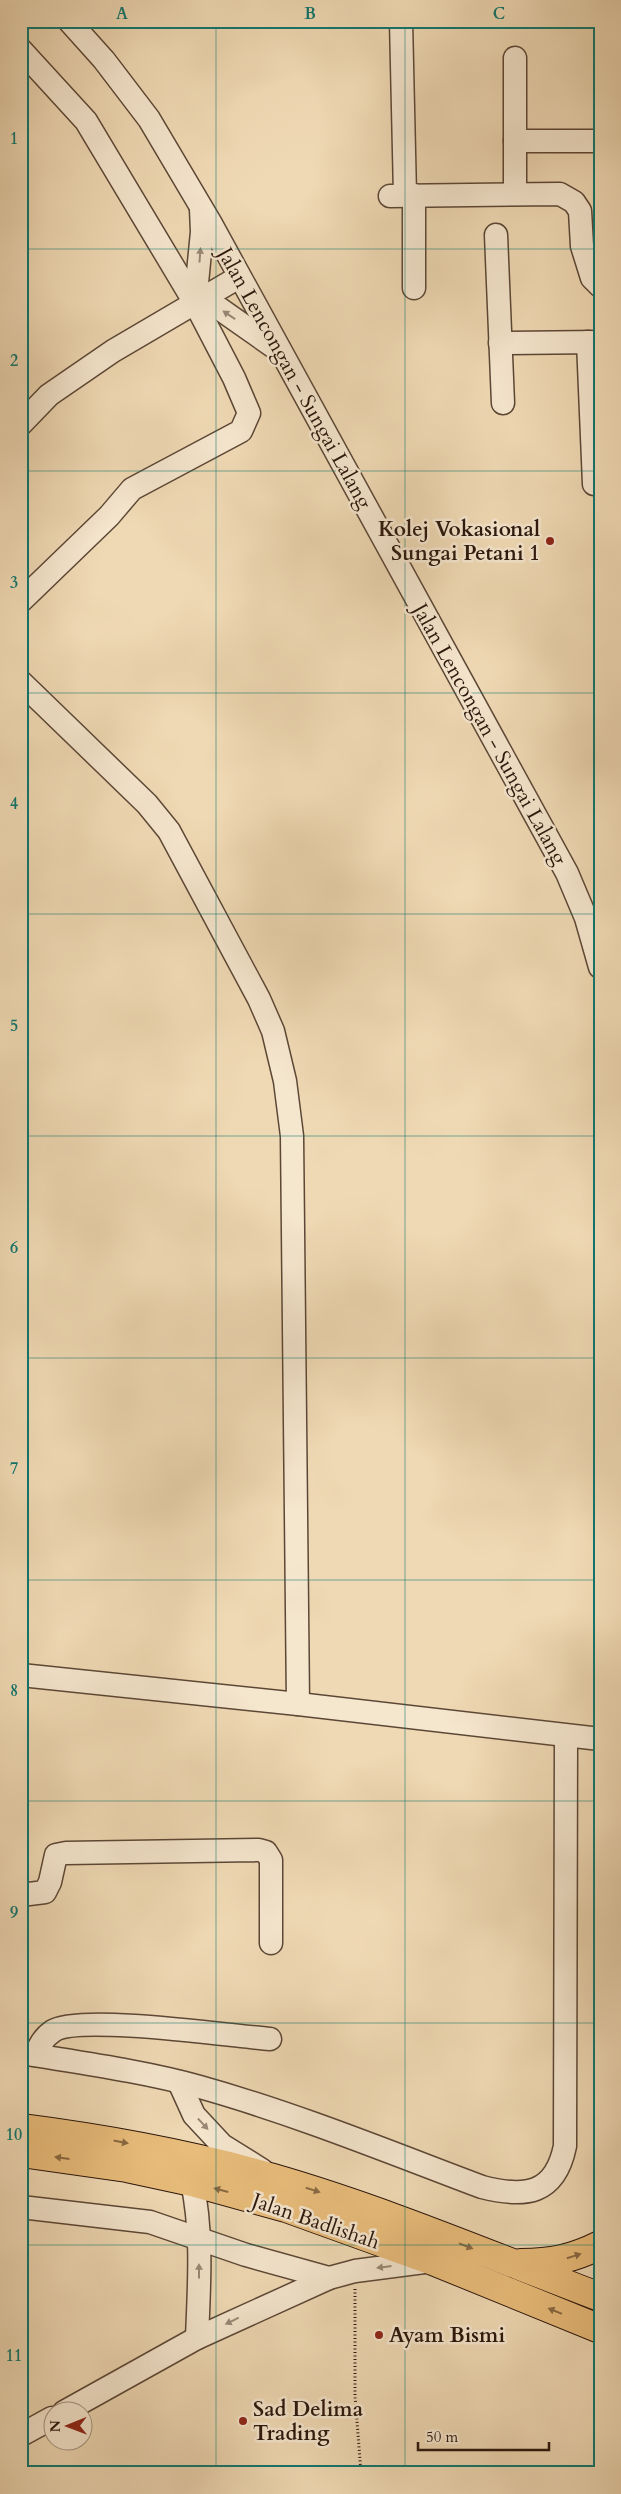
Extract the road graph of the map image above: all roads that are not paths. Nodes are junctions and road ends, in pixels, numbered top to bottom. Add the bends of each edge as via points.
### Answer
1 (69, 21) edge
2 (401, 21) edge
3 (21, 50) edge
4 (516, 58) dead end
5 (515, 141) junction
6 (600, 141) edge
7 (515, 194) junction
8 (403, 196) junction
9 (200, 206) junction
10 (496, 236) dead end
11 (239, 276) junction
12 (600, 286) edge
13 (414, 288) dead end
14 (198, 301) junction
15 (594, 342) edge
16 (500, 344) junction
17 (282, 354) junction
18 (503, 403) dead end
19 (21, 424) edge
20 (594, 484) dead end
21 (21, 601) edge
22 (21, 682) edge
23 (593, 914) edge
24 (600, 967) edge
25 (21, 1675) edge
26 (298, 1704) junction
27 (566, 1737) junction
28 (600, 1739) edge
29 (21, 1895) edge
30 (271, 1943) dead end
31 (270, 2040) dead end
32 (28, 2054) edge
33 (179, 2082) junction
34 (21, 2128) edge
35 (21, 2153) edge
36 (274, 2178) junction
37 (192, 2182) junction
38 (21, 2207) edge
39 (199, 2237) junction
40 (600, 2245) edge
41 (433, 2261) junction
42 (512, 2263) junction
43 (329, 2278) junction
44 (600, 2297) edge
45 (600, 2329) edge
46 (197, 2338) junction
47 (82, 2402) edge
48 (42, 2423) edge
49 (21, 2435) edge

1 - 9 street, Jalan Lencongan - Sungai Lalang via 149,119
2 - 8 street
3 - 14 street via 86,122
4 - 5 street
5 - 6 street
5 - 7 street
7 - 8 street
7 - 12 street via 560,194 574,202 580,211 582,246 592,278
8 - 13 street
9 - 11 street, Jalan Lencongan - Sungai Lalang
14 -> 9 street via 202,232
10 - 16 street
11 - 14 street
11 - 17 street, Jalan Lencongan - Sungai Lalang
17 -> 14 street via 220,308
14 - 19 street via 113,351 49,395
14 - 21 street via 249,413 241,430 132,489 109,516
15 - 16 street
15 - 20 street
16 - 18 street
17 - 23 street, Jalan Lencongan - Sungai Lalang via 566,873
22 - 26 street via 147,804 169,831 259,999 272,1031 285,1082 292,1136
23 - 24 street, Jalan Lencongan - Sungai Lalang
25 - 26 street
26 - 27 street
27 - 28 street
27 - 33 street via 565,2146 559,2166 541,2187 512,2194 482,2187 293,2116
29 - 30 street via 44,1892 50,1882 56,1856 66,1853 259,1850 266,1852 271,1860
31 - 32 street via 120,2025 76,2024 54,2030
32 - 33 street
33 -> 36 street via 194,2115 222,2145
34 -> 36 main road, Jalan Badlishah via 112,2140
37 -> 35 main road, Jalan Badlishah via 127,2168
36 -> 42 main road, Jalan Badlishah
37 - 39 street via 198,2209
41 -> 37 main road, Jalan Badlishah via 286,2208
38 - 39 street via 132,2219
39 - 43 street via 246,2256
46 -> 39 street
42 -> 40 main road via 541,2263 575,2257
41 -> 43 street via 355,2271
45 -> 41 main road, Jalan Badlishah
42 - 44 main road, Jalan Badlishah
43 -> 46 street
46 - 47 street
48 - 49 street

